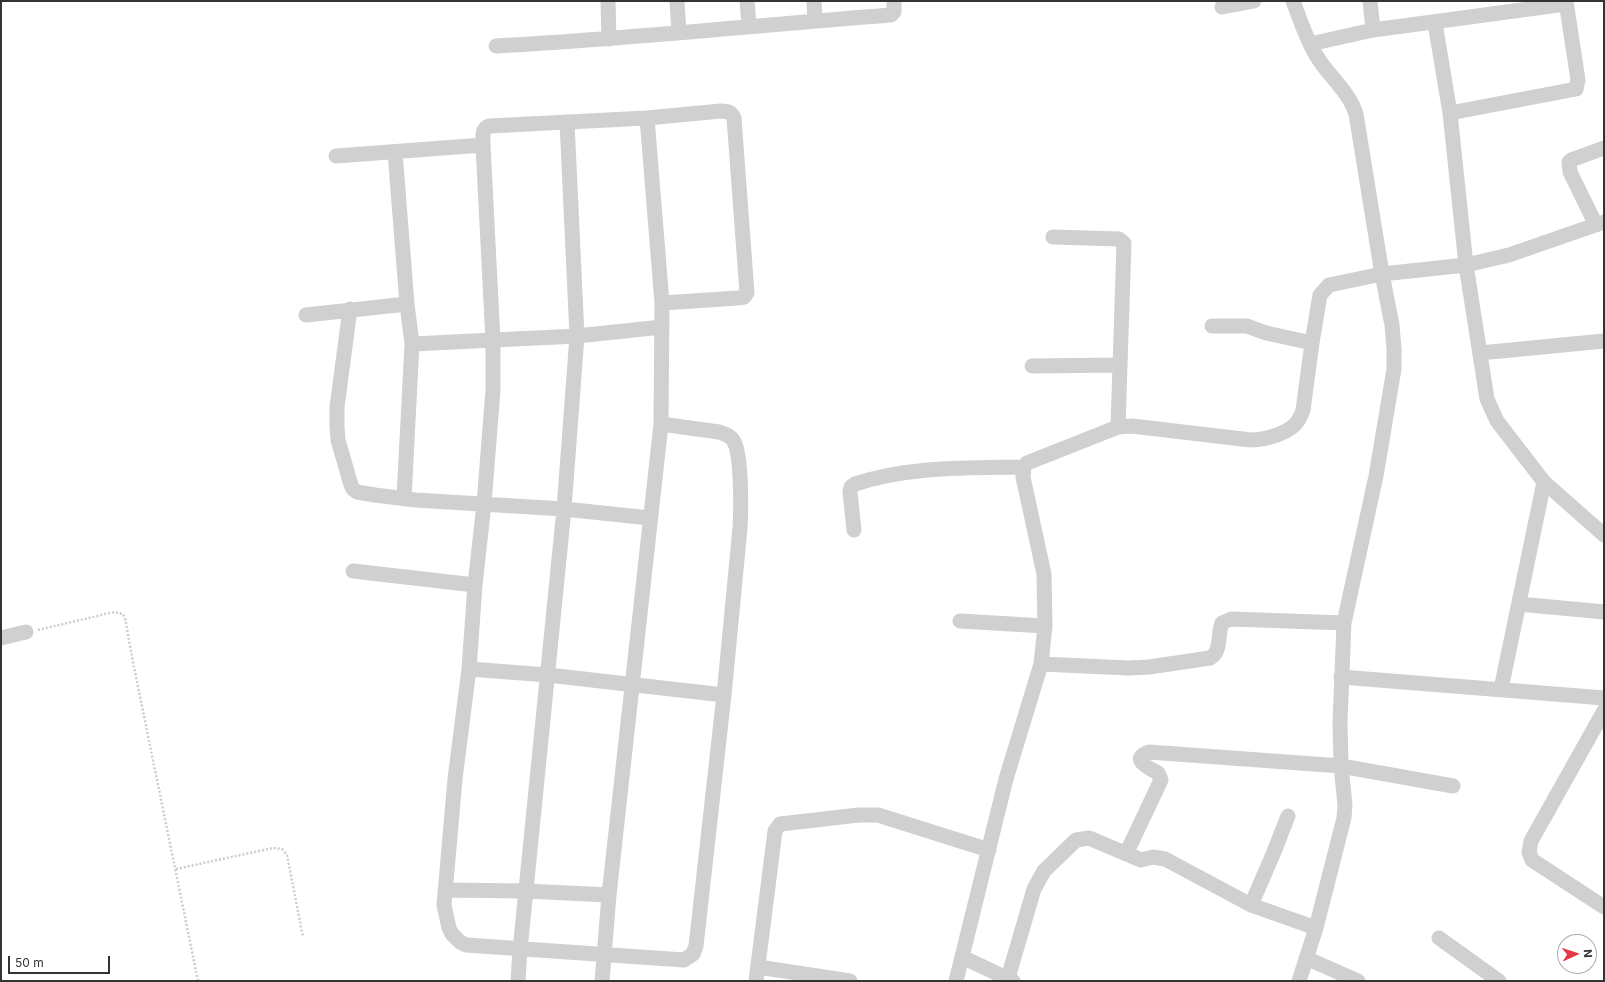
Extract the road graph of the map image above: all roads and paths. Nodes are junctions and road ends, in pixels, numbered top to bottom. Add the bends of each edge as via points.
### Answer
1 (608, 1) edge
2 (677, 1) edge
3 (747, 1) edge
4 (814, 1) edge
5 (894, 1) edge
6 (1254, 1) edge
7 (1293, 1) edge
8 (1370, 1) edge
9 (1566, 2) edge
10 (1222, 7) dead end
11 (1489, 8) edge
12 (815, 20) junction
13 (1435, 23) junction
14 (749, 25) junction
15 (1373, 30) junction
16 (679, 33) junction
17 (609, 39) junction
18 (1310, 44) junction
19 (496, 46) dead end
20 (1450, 113) junction
21 (647, 118) junction
22 (567, 122) junction
23 (483, 146) junction
24 (1604, 148) edge
25 (395, 152) junction
26 (336, 156) dead end
27 (1600, 224) edge
28 (1053, 237) dead end
29 (1466, 265) junction
30 (1382, 274) junction
31 (662, 303) junction
32 (407, 304) junction
33 (350, 309) junction
34 (306, 315) dead end
35 (1212, 326) dead end
36 (662, 328) junction
37 (577, 336) junction
38 (493, 341) junction
39 (1604, 341) edge
40 (1312, 343) junction
41 (412, 344) junction
42 (1480, 353) junction
43 (1120, 365) junction
44 (1032, 366) dead end
45 (661, 424) junction
46 (1118, 427) junction
47 (1024, 467) junction
48 (1544, 482) junction
49 (404, 498) junction
50 (484, 504) junction
51 (564, 509) junction
52 (650, 518) junction
53 (854, 530) dead end
54 (1604, 535) edge
55 (353, 571) dead end
56 (475, 585) junction
57 (1519, 604) junction
58 (1604, 612) edge
59 (960, 621) dead end
60 (1344, 623) junction
61 (1045, 626) junction
62 (26, 632) joint
63 (1, 638) edge
64 (1041, 664) junction
65 (469, 669) junction
66 (548, 675) junction
67 (1341, 677) junction
68 (633, 685) junction
69 (1502, 690) junction
70 (724, 695) junction
71 (1604, 698) edge
72 (1604, 711) edge
73 (1341, 766) junction
74 (1453, 786) dead end
75 (1288, 816) dead end
76 (989, 850) junction
77 (1126, 854) junction
78 (176, 869) junction
79 (445, 890) junction
80 (526, 891) junction
81 (609, 895) junction
82 (1251, 905) junction
83 (1604, 907) edge
84 (1316, 928) junction
85 (304, 937) dead end
86 (1439, 938) dead end
87 (520, 950) junction
88 (604, 956) junction
89 (962, 957) junction
90 (1306, 958) junction
91 (757, 974) edge
92 (824, 979) edge
93 (1010, 979) edge
94 (198, 981) edge
95 (518, 981) edge
96 (602, 981) edge
97 (850, 981) edge
98 (956, 981) edge
99 (1298, 981) edge
100 (1358, 981) edge
101 (1499, 981) edge

1 - 17 street
2 - 16 street
3 - 14 street
4 - 12 street
5 - 12 street via 894,12 891,15
6 - 10 street
7 - 18 street
8 - 15 street
9 - 11 street
9 - 20 street via 1578,80 1576,89
11 - 13 street
12 - 14 street
13 - 15 street
13 - 20 street
14 - 16 street
15 - 18 street
16 - 17 street
17 - 19 street
18 - 30 street via 1321,64 1348,98 1356,114
20 - 29 street
21 - 22 street
21 - 31 street
21 - 31 street via 728,111 734,118 748,288 744,297
22 - 23 street via 489,126 483,131
22 - 37 street
23 - 25 street
23 - 38 street
24 - 27 street via 1569,162 1570,172
25 - 26 street
25 - 32 street
27 - 29 street via 1509,255
28 - 43 street via 1119,240 1124,243
29 - 30 street
29 - 42 street
30 - 40 street via 1334,283 1323,290
30 - 60 street via 1392,325 1394,369 1376,476
31 - 36 street
32 - 33 street
32 - 41 street
33 - 34 street
33 - 49 street via 337,407 338,440 346,470 353,489 357,492
35 - 40 street via 1247,326
36 - 37 street
36 - 45 street
37 - 38 street
37 - 51 street
38 - 41 street
38 - 50 street via 493,390
39 - 42 street
40 - 46 street via 1300,419 1271,438 1251,440 1132,426
41 - 49 street
42 - 48 street via 1491,410
43 - 44 street
43 - 46 street
45 - 52 street
45 - 70 street via 719,432 733,440 737,449 740,528
46 - 47 street via 1031,460
47 - 53 street via 939,468 855,484 850,492
47 - 61 street via 1025,488 1044,574
48 - 54 street
48 - 57 street
49 - 50 street
50 - 51 street
50 - 56 street
51 - 52 street
51 - 66 street
52 - 68 street
55 - 56 street
56 - 65 street
57 - 58 street
57 - 69 street
59 - 61 street
60 - 64 street via 1231,619 1222,623 1217,652 1210,658 1129,668
60 - 67 street
61 - 64 street
62 - 63 street
62 - 78 path via 114,612 122,614 125,618
64 - 76 street via 1006,779
65 - 66 street
65 - 79 street via 455,779
66 - 68 street
66 - 80 street
67 - 69 street
67 - 73 street
68 - 70 street
68 - 81 street
69 - 71 street
70 - 88 street via 696,946 693,954 684,960
72 - 83 street via 1531,841 1529,852 1532,860
73 - 74 street
73 - 77 street via 1149,752 1143,754 1142,764 1158,772 1161,780
73 - 84 street via 1344,818
75 - 82 street
76 - 89 street
76 - 91 street via 878,815 780,824 775,831
77 - 82 street via 1141,860 1153,857 1165,859
77 - 93 street via 1089,838 1081,838 1069,845 1044,871 1034,889
78 - 85 path via 273,848 282,849 287,855
78 - 94 path
79 - 80 street
79 - 87 street via 444,905 449,928 460,942 466,945
80 - 81 street
80 - 87 street
81 - 88 street
82 - 84 street
84 - 90 street
86 - 101 street
87 - 88 street
87 - 95 street
88 - 96 street
89 - 93 street
89 - 98 street
90 - 99 street
90 - 100 street
91 - 92 street
92 - 97 street

